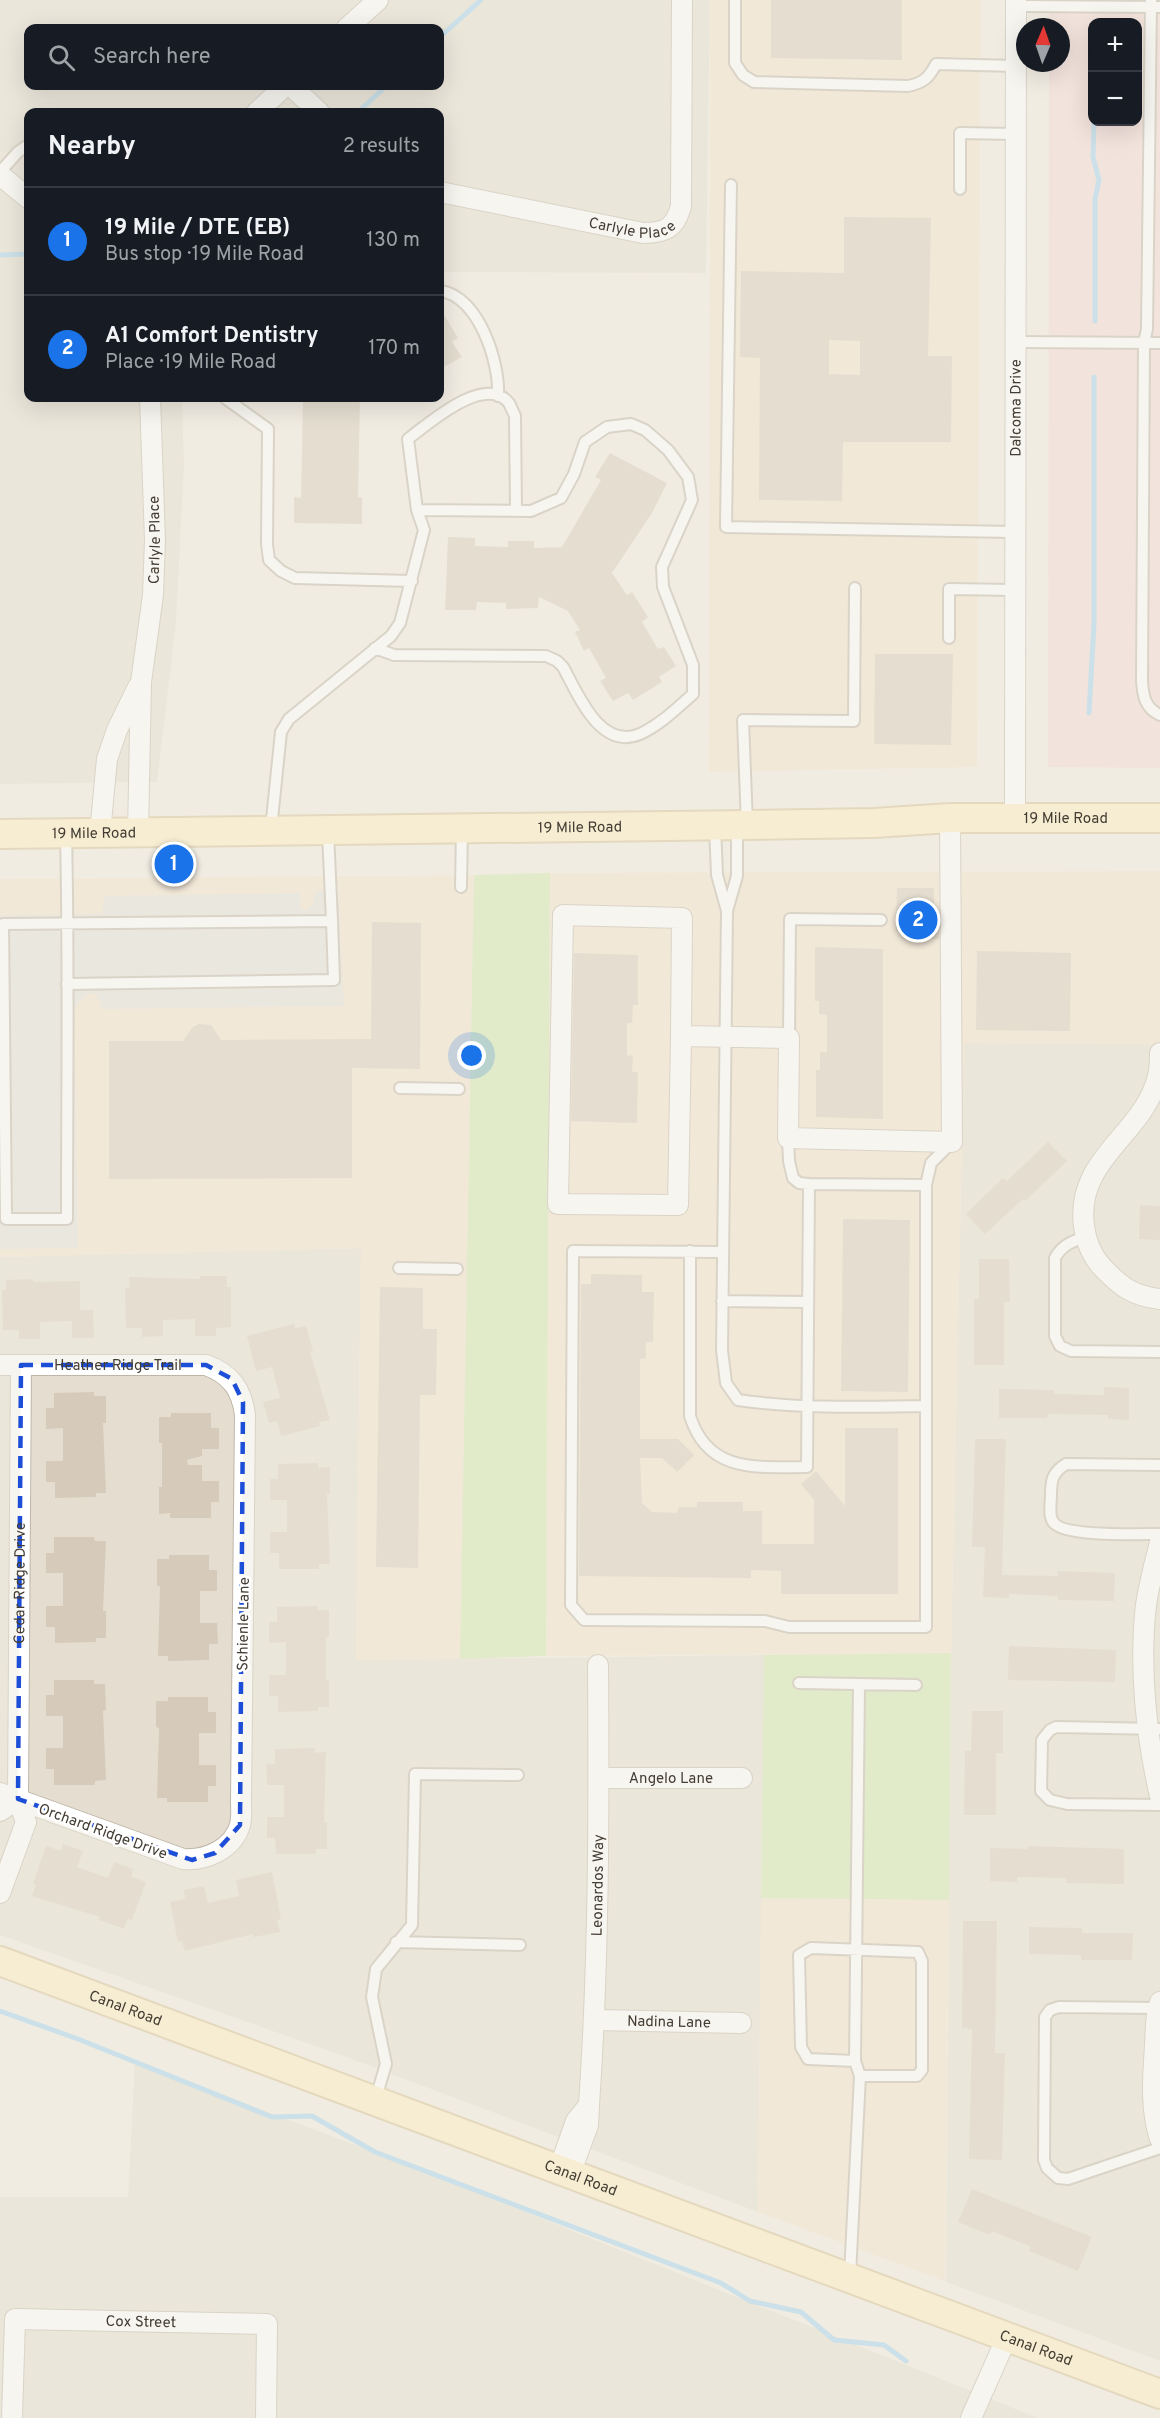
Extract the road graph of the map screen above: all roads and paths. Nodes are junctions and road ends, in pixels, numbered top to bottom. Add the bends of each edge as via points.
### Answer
1 (378, 0) edge
2 (682, 0) edge
3 (735, 0) edge
4 (1016, 3) edge
5 (1154, 4) edge
6 (351, 24) edge
7 (1016, 66) joint
8 (281, 90) edge
9 (295, 90) edge
10 (261, 108) edge
11 (315, 108) edge
12 (1015, 134) junction
13 (24, 148) edge
14 (0, 173) edge
15 (731, 185) dead end
16 (960, 189) dead end
17 (444, 193) edge
18 (24, 194) edge
19 (444, 291) edge
20 (1015, 342) junction
21 (1144, 343) junction
22 (1160, 343) edge
23 (498, 396) junction
24 (150, 402) edge
25 (231, 402) edge
26 (417, 510) junction
27 (516, 511) junction
28 (1014, 532) junction
29 (412, 581) junction
30 (855, 588) dead end
31 (1014, 590) junction
32 (949, 638) dead end
33 (375, 648) junction
34 (141, 682) junction
35 (1160, 715) edge
36 (951, 818) junction
37 (1015, 818) junction
38 (1160, 818) edge
39 (733, 825) junction
40 (462, 830) junction
41 (271, 832) junction
42 (328, 832) junction
43 (100, 833) junction
44 (138, 833) junction
45 (0, 834) edge
46 (66, 834) junction
47 (461, 887) dead end
48 (727, 911) junction
49 (880, 920) dead end
50 (332, 921) junction
51 (67, 923) junction
52 (68, 984) junction
53 (681, 1036) junction
54 (726, 1037) junction
55 (789, 1038) junction
56 (1160, 1053) edge
57 (400, 1088) dead end
58 (459, 1089) dead end
59 (788, 1138) junction
60 (952, 1142) junction
61 (809, 1184) junction
62 (926, 1185) junction
63 (1085, 1237) junction
64 (690, 1251) junction
65 (723, 1252) junction
66 (399, 1268) dead end
67 (457, 1269) dead end
68 (1160, 1299) edge
69 (722, 1301) junction
70 (807, 1302) junction
71 (1160, 1352) edge
72 (0, 1365) edge
73 (21, 1365) junction
74 (232, 1379) joint
75 (808, 1406) junction
76 (926, 1407) junction
77 (1160, 1465) edge
78 (1160, 1534) edge
79 (1160, 1542) edge
80 (598, 1665) dead end
81 (799, 1683) dead end
82 (859, 1685) junction
83 (916, 1685) dead end
84 (1154, 1729) edge
85 (518, 1775) dead end
86 (599, 1778) junction
87 (742, 1779) dead end
88 (9, 1796) edge
89 (1160, 1796) edge
90 (1160, 1805) edge
91 (0, 1811) edge
92 (208, 1857) joint
93 (0, 1893) edge
94 (396, 1942) junction
95 (520, 1945) dead end
96 (857, 1950) junction
97 (0, 1961) edge
98 (1159, 2005) edge
99 (595, 2020) junction
100 (741, 2023) dead end
101 (855, 2061) junction
102 (860, 2076) junction
103 (1156, 2090) edge
104 (375, 2101) junction
105 (1160, 2139) edge
106 (1160, 2148) edge
107 (565, 2171) junction
108 (849, 2278) junction
109 (1007, 2337) junction
110 (1160, 2394) edge
111 (12, 2418) edge
112 (266, 2418) edge
113 (971, 2418) edge

1 - 6 street
2 - 17 street, Carlyle Place via 681,206 670,227 643,233
3 - 7 lane via 735,63 742,75 754,82 908,86 930,76 936,64
4 - 5 lane
5 - 21 lane
7 - 12 street, Dalcoma Drive
8 - 10 street
9 - 11 street
12 - 16 lane via 960,133
12 - 20 street, Dalcoma Drive
13 - 14 lane
14 - 18 street
15 - 28 lane via 726,527
19 - 23 lane via 466,302 490,345 499,381
20 - 21 lane
20 - 28 street, Dalcoma Drive
21 - 22 lane
21 - 35 lane via 1142,681 1145,701
23 - 26 lane via 481,394 455,405 408,440
23 - 27 lane via 508,402 515,416
24 - 34 street, Carlyle Place via 155,551
25 - 29 lane via 268,429 269,560 295,578
26 - 27 lane
26 - 29 lane via 424,530
27 - 33 lane via 531,511 561,498 585,442 607,427 631,424 645,430 668,450 688,477 692,500 662,567 663,587 693,665 693,694 640,734 624,737 610,733 589,714 563,667 546,656 394,655
28 - 31 street, Dalcoma Drive
29 - 33 lane via 400,623 392,636
30 - 39 lane via 854,721 743,720
31 - 32 lane via 949,589
31 - 37 street, Dalcoma Drive
33 - 41 lane via 289,720 281,732
34 - 43 street, Carlyle Place via 107,759
34 - 44 street, Carlyle Place
36 - 37 street, 19 Mile Road
36 - 39 street, 19 Mile Road
36 - 60 street
37 - 38 street, 19 Mile Road
39 - 40 street, 19 Mile Road
39 - 48 lane via 737,876
39 - 48 lane via 717,875
40 - 42 street, 19 Mile Road
40 - 47 lane
41 - 42 street, 19 Mile Road
41 - 44 street, 19 Mile Road
42 - 50 lane
43 - 44 street, 19 Mile Road
43 - 46 street, 19 Mile Road
45 - 46 street, 19 Mile Road
46 - 51 lane
48 - 54 lane
49 - 55 lane via 790,919
50 - 51 lane
50 - 52 lane via 334,980
51 - 52 lane
51 - 52 lane via 3,924 6,1219 67,1219
53 - 53 street via 678,1205 558,1204 563,915 682,918
53 - 54 street
54 - 55 street
54 - 65 lane
55 - 59 street
56 - 63 street via 1158,1076 1148,1098 1096,1168 1085,1190
57 - 58 lane
59 - 60 street
59 - 61 lane via 793,1178
60 - 62 lane via 931,1162
61 - 62 lane
61 - 70 lane
62 - 76 lane
63 - 68 street via 1097,1262 1119,1285 1140,1297
63 - 71 lane via 1068,1243 1055,1258 1055,1336 1060,1346 1071,1351
64 - 65 lane
64 - 75 lane via 690,1416 700,1439 728,1462 807,1467
64 - 76 lane via 573,1251 570,1605 584,1620 765,1621 789,1628 926,1627
65 - 69 lane
66 - 67 lane
69 - 70 lane
69 - 75 lane via 726,1383 738,1400
70 - 75 lane
72 - 73 street, Heather Ridge Trail
73 - 74 street, Heather Ridge Trail via 207,1365
73 - 88 street, Cedar Ridge Drive
74 - 92 street, Schienle Lane via 240,1392 245,1415 241,1815 232,1839
75 - 76 lane
77 - 78 lane via 1066,1464 1051,1480 1053,1523 1066,1530
79 - 84 street via 1145,1616 1145,1689
80 - 86 street, Leonardos Way
81 - 82 lane
82 - 83 lane
82 - 96 lane
84 - 89 street
84 - 90 lane via 1050,1730 1042,1740 1041,1791 1050,1800 1067,1804
85 - 94 lane via 415,1773 412,1925
86 - 87 street, Angelo Lane
86 - 99 street, Leonardos Way
88 - 91 street
88 - 92 street, Orchard Ridge Drive via 174,1857
88 - 93 street, Cedar Ridge Drive via 26,1822
94 - 95 lane
94 - 104 lane via 376,1969 372,1996 386,2064
96 - 101 lane
96 - 101 lane via 811,1948 799,1955 801,2047 808,2059
96 - 102 lane via 918,1952 922,1961 922,2070 916,2076
97 - 104 street, Canal Road
98 - 103 street
98 - 106 lane via 1050,2010 1045,2017 1044,2160 1058,2178 1068,2179
99 - 100 street, Nadina Lane
99 - 107 street, Leonardos Way via 589,2105 576,2121
101 - 102 lane
102 - 108 lane
103 - 105 street via 1154,2116
104 - 107 street, Canal Road
107 - 108 street, Canal Road
108 - 109 street, Canal Road
109 - 110 street, Canal Road
109 - 113 street
111 - 112 street, Cox Street via 15,2319 267,2325

